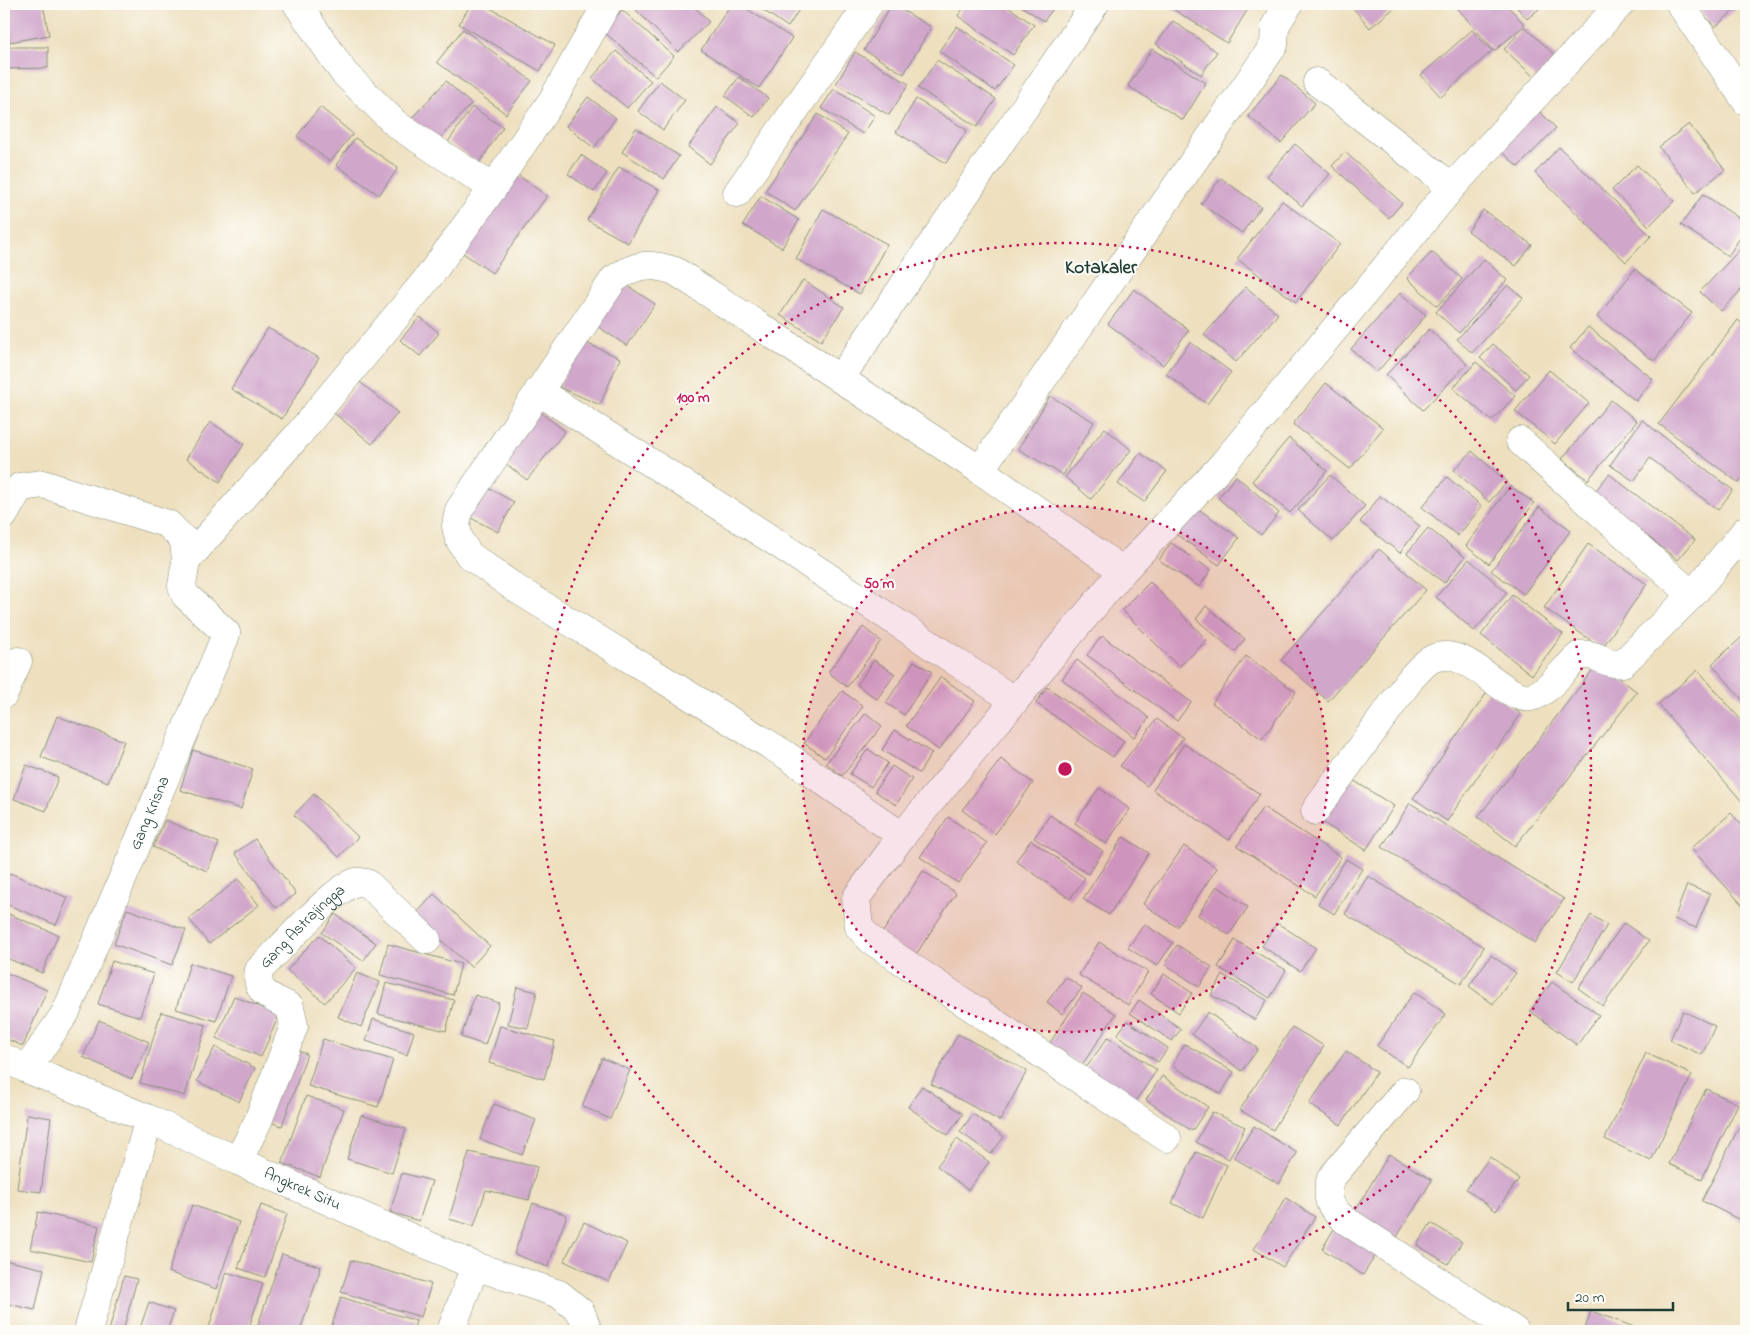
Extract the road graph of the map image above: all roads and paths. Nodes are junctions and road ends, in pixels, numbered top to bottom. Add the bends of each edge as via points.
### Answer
1 (297, 4) edge
2 (607, 4) edge
3 (869, 4) edge
4 (1095, 4) edge
5 (1289, 4) edge
6 (1620, 4) edge
7 (1680, 4) edge
8 (1317, 82) dead end
9 (1746, 101) edge
10 (1452, 187) junction
11 (493, 188) junction
12 (737, 193) dead end
13 (840, 380) junction
14 (538, 391) junction
15 (1520, 441) dead end
16 (980, 470) junction
17 (4, 515) edge
18 (1746, 530) edge
19 (186, 561) junction
20 (1123, 571) junction
21 (1692, 594) junction
22 (18, 661) dead end
23 (4, 694) edge
24 (1015, 701) junction
25 (1315, 811) dead end
26 (902, 836) junction
27 (427, 940) dead end
28 (15, 1064) edge
29 (1405, 1091) dead end
30 (149, 1119) junction
31 (1167, 1138) dead end
32 (238, 1161) junction
33 (475, 1266) junction
34 (88, 1331) edge
35 (451, 1331) edge
36 (588, 1331) edge
37 (1515, 1331) edge

1 - 11 street via 344,73 397,125
2 - 11 street via 553,99
3 - 12 street
4 - 13 street
5 - 16 street via 1275,26 1274,45
6 - 10 street
7 - 9 street
8 - 10 street
10 - 20 street via 1223,464
11 - 19 street via 428,278 298,435
13 - 14 street via 675,271 651,265 632,267 614,279
13 - 16 street
14 - 24 street via 774,541
14 - 26 street via 459,510 456,526 459,539 469,555 515,588 786,755
15 - 21 street
16 - 20 street
17 - 19 street via 20,487 43,484 168,524 184,540
18 - 21 street
19 - 28 street, Gang Krisna via 182,586 185,595 226,633 225,637 66,1012
20 - 24 street
21 - 25 street via 1623,662 1612,664 1594,654 1580,655 1541,693 1531,697 1519,697 1479,669 1451,656 1430,660 1412,676
22 - 23 street
24 - 26 street
26 - 31 street via 856,898 860,927 871,940
27 - 32 street, Gang Astrajingga via 367,884 358,882 346,887 313,915 259,970 257,982 260,989 290,1007 294,1026 258,1121
28 - 30 street, Angkrek Situ
29 - 37 street via 1330,1178 1328,1202 1333,1211 1345,1220
30 - 32 street, Angkrek Situ
30 - 34 street
32 - 33 street, Angkrek Situ
33 - 35 street
33 - 36 street, Angkrek Situ via 559,1294 582,1312

